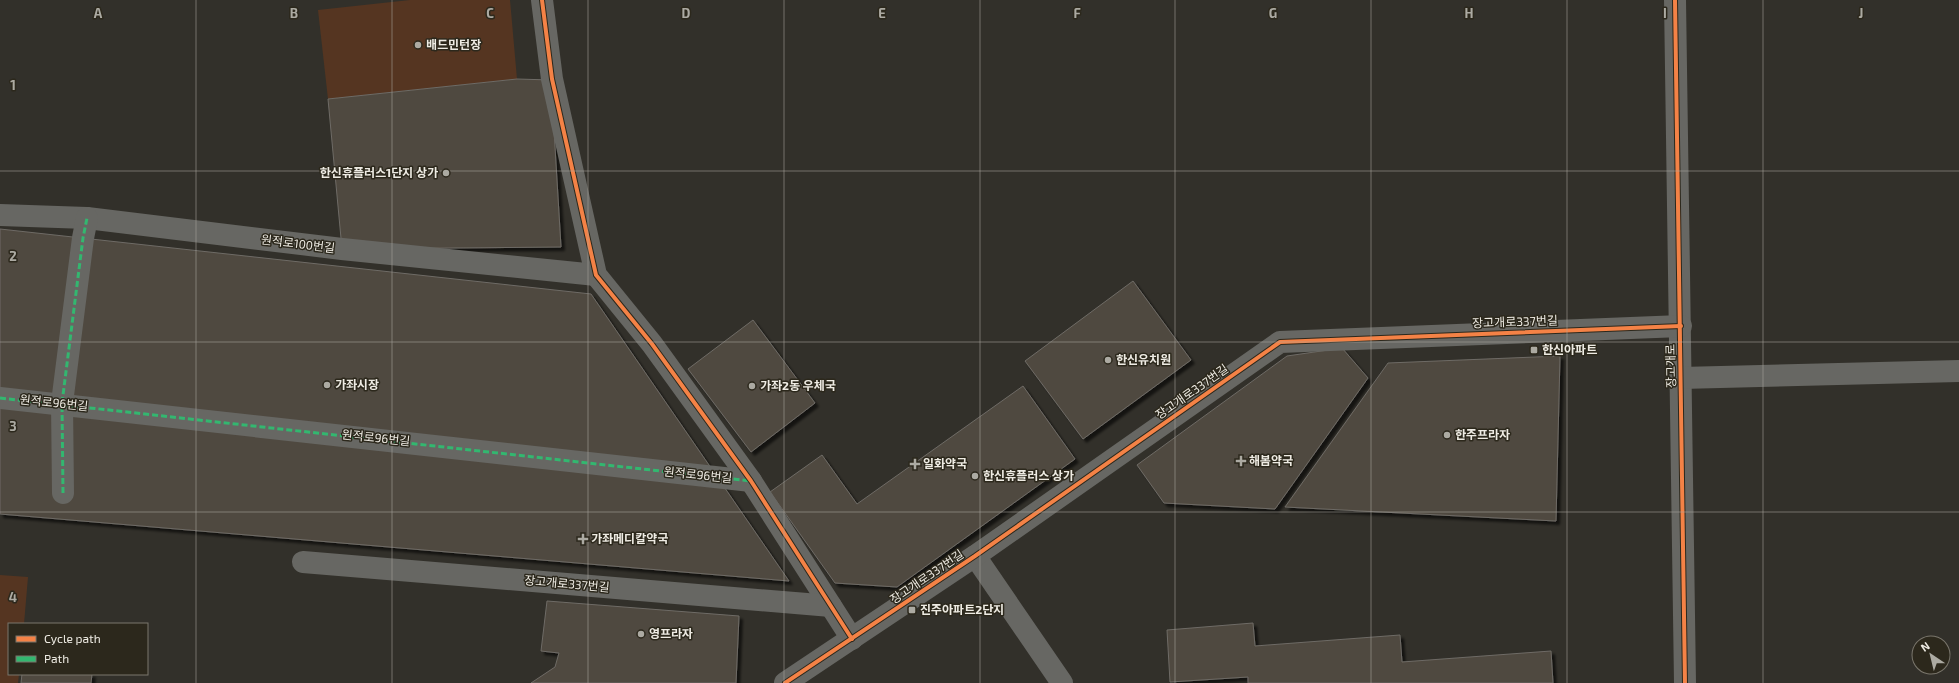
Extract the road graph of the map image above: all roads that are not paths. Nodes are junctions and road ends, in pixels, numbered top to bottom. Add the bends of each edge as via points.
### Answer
1 (542, 0) edge
2 (1675, 0) edge
3 (0, 215) edge
4 (87, 218) junction
5 (596, 275) junction
6 (1680, 326) junction
7 (1959, 371) edge
8 (1681, 378) junction
9 (0, 398) edge
10 (62, 403) junction
11 (751, 480) junction
12 (63, 494) dead end
13 (975, 556) junction
14 (303, 562) dead end
15 (831, 606) junction
16 (852, 639) junction
17 (785, 683) edge
18 (1062, 683) edge
19 (1685, 683) edge

1 - 5 street via 552,79
2 - 6 street, 장고개로
3 - 4 street, 원적로100번길
4 - 5 street, 원적로100번길 via 342,249
4 - 10 street
5 - 11 street via 652,344
6 - 8 street, 장고개로
6 - 13 street, 장고개로337번길 via 1280,342
7 - 8 street
8 - 19 street, 장고개로
9 - 10 street, 원적로96번길
10 - 11 street, 원적로96번길
10 - 12 street
11 - 15 street
13 - 16 street, 장고개로337번길
13 - 18 street
14 - 15 street, 장고개로337번길
15 - 16 street
16 - 17 street, 장고개로337번길

